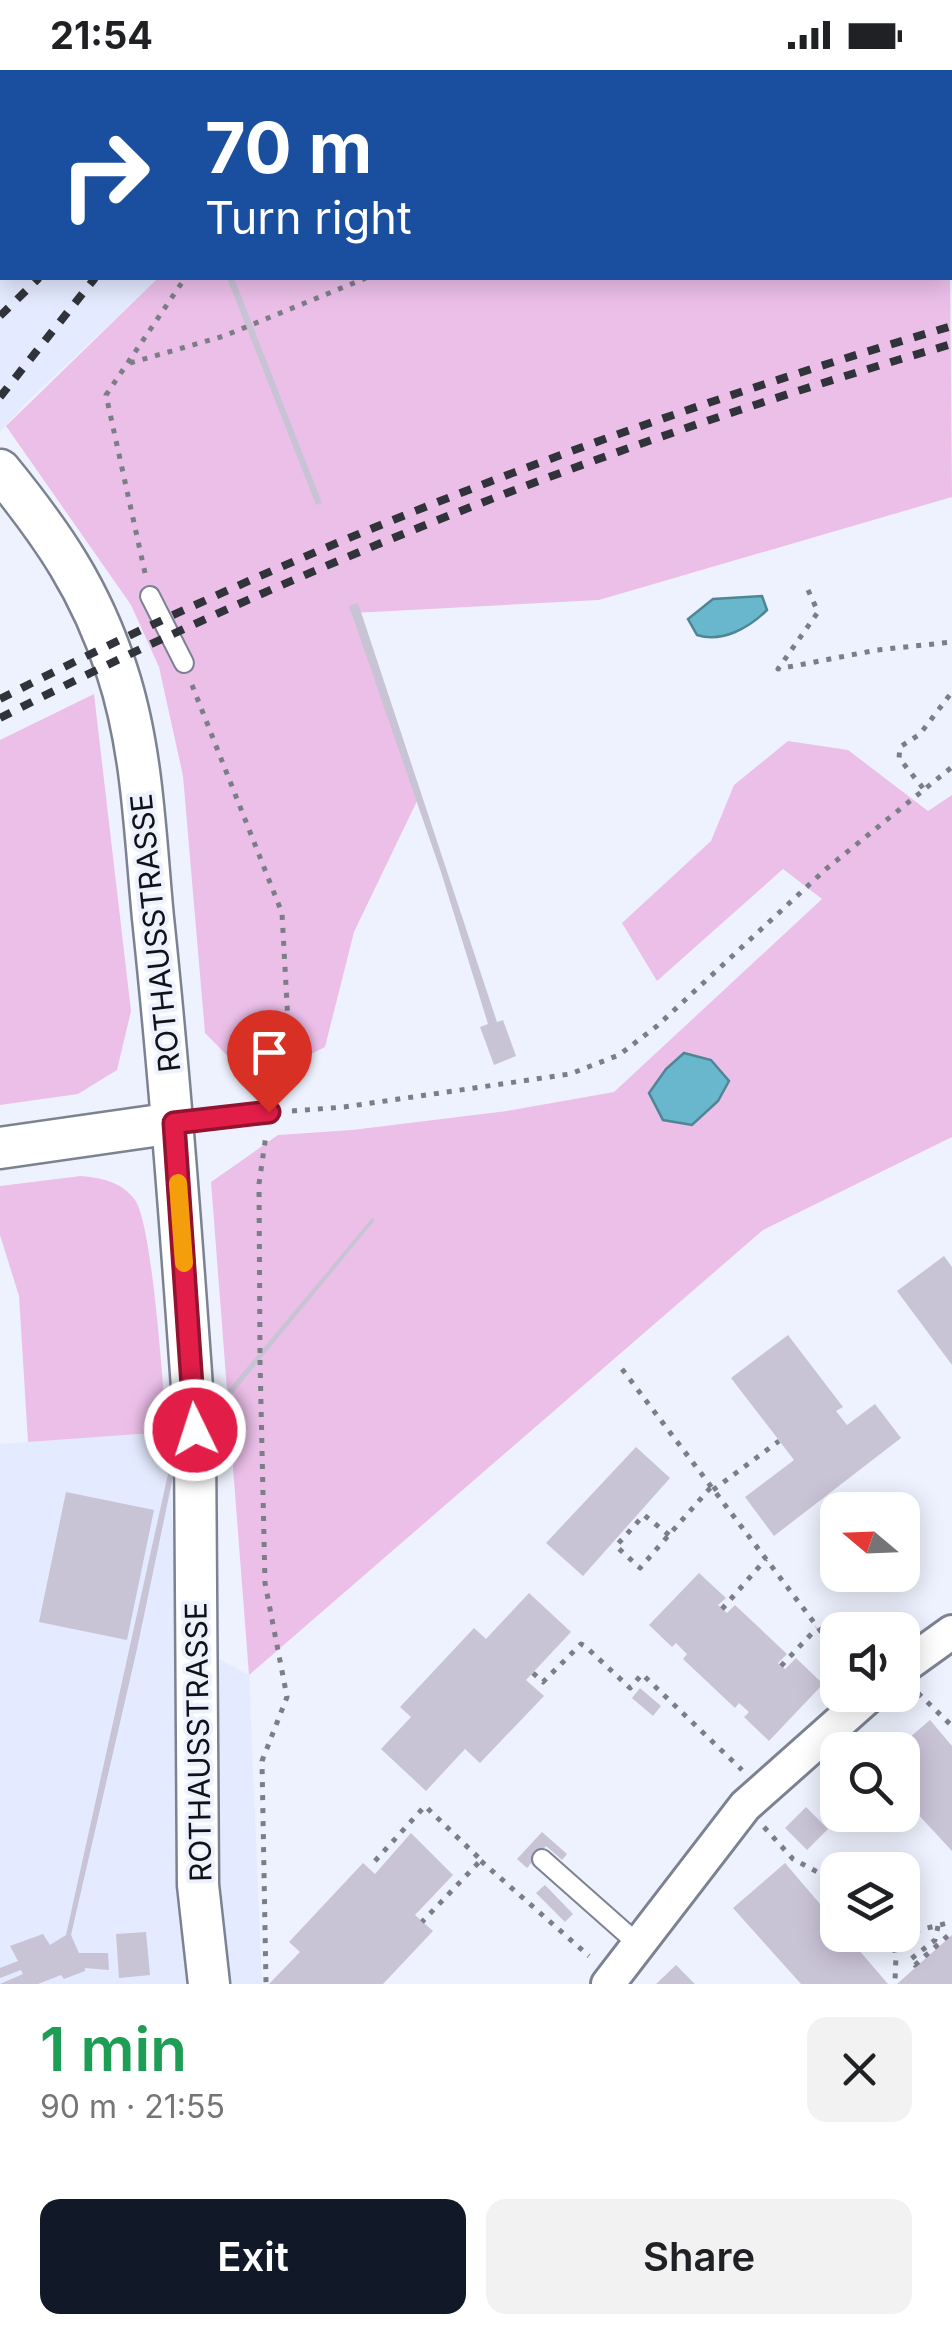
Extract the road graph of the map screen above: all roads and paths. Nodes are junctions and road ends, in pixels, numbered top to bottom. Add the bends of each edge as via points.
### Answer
1 (183, 280) edge
2 (361, 280) edge
3 (127, 364) junction
4 (0, 470) edge
5 (808, 590) dead end
6 (150, 596) joint
7 (952, 642) edge
8 (184, 664) joint
9 (952, 692) edge
10 (952, 767) edge
11 (923, 788) junction
12 (269, 1112) junction
13 (174, 1123) junction
14 (0, 1148) edge
15 (622, 1369) dead end
16 (778, 1441) dead end
17 (712, 1489) junction
18 (669, 1535) junction
19 (766, 1560) junction
20 (722, 1609) dead end
21 (818, 1628) junction
22 (820, 1631) edge
23 (952, 1632) edge
24 (920, 1665) edge
25 (781, 1666) dead end
26 (533, 1673) dead end
27 (920, 1691) edge
28 (851, 1712) edge
29 (952, 1726) edge
30 (754, 1797) junction
31 (542, 1858) dead end
32 (481, 1860) junction
33 (375, 1862) dead end
34 (820, 1873) edge
35 (422, 1922) dead end
36 (952, 1922) edge
37 (938, 1926) junction
38 (920, 1928) edge
39 (952, 1932) edge
40 (638, 1944) junction
41 (895, 1952) edge
42 (612, 1981) edge
43 (895, 1982) dead end
44 (208, 1984) edge
45 (266, 1984) edge

1 - 3 path
2 - 3 path via 236,332
3 - 6 path via 106,395
4 - 13 street, ROTHAUSSTRASSE via 61,548 118,672 136,754
5 - 7 path via 818,612 778,668
6 - 8 lane
8 - 12 path via 282,913 288,1022
9 - 11 path via 920,734 900,746 898,758
10 - 11 path
11 - 12 path via 619,1055 570,1074
12 - 13 lane
12 - 45 path via 259,1184 265,1583 287,1697 262,1762
13 - 14 street
13 - 44 street, ROTHAUSSTRASSE via 195,1434 198,1886
15 - 17 path
16 - 17 path
17 - 18 path
17 - 19 path
18 - 18 path via 640,1568 616,1546 644,1515
19 - 20 path
19 - 21 path
21 - 22 path
21 - 25 path
23 - 24 street
26 - 30 path via 543,1682 581,1644 630,1688 642,1674
27 - 29 path
28 - 30 street
30 - 34 path via 793,1859
30 - 40 street
31 - 40 lane
32 - 33 path via 426,1806
32 - 35 path
32 - 42 path
36 - 37 path
37 - 38 path
37 - 39 path via 935,1940 911,1960 915,1965
40 - 42 street
41 - 43 path

